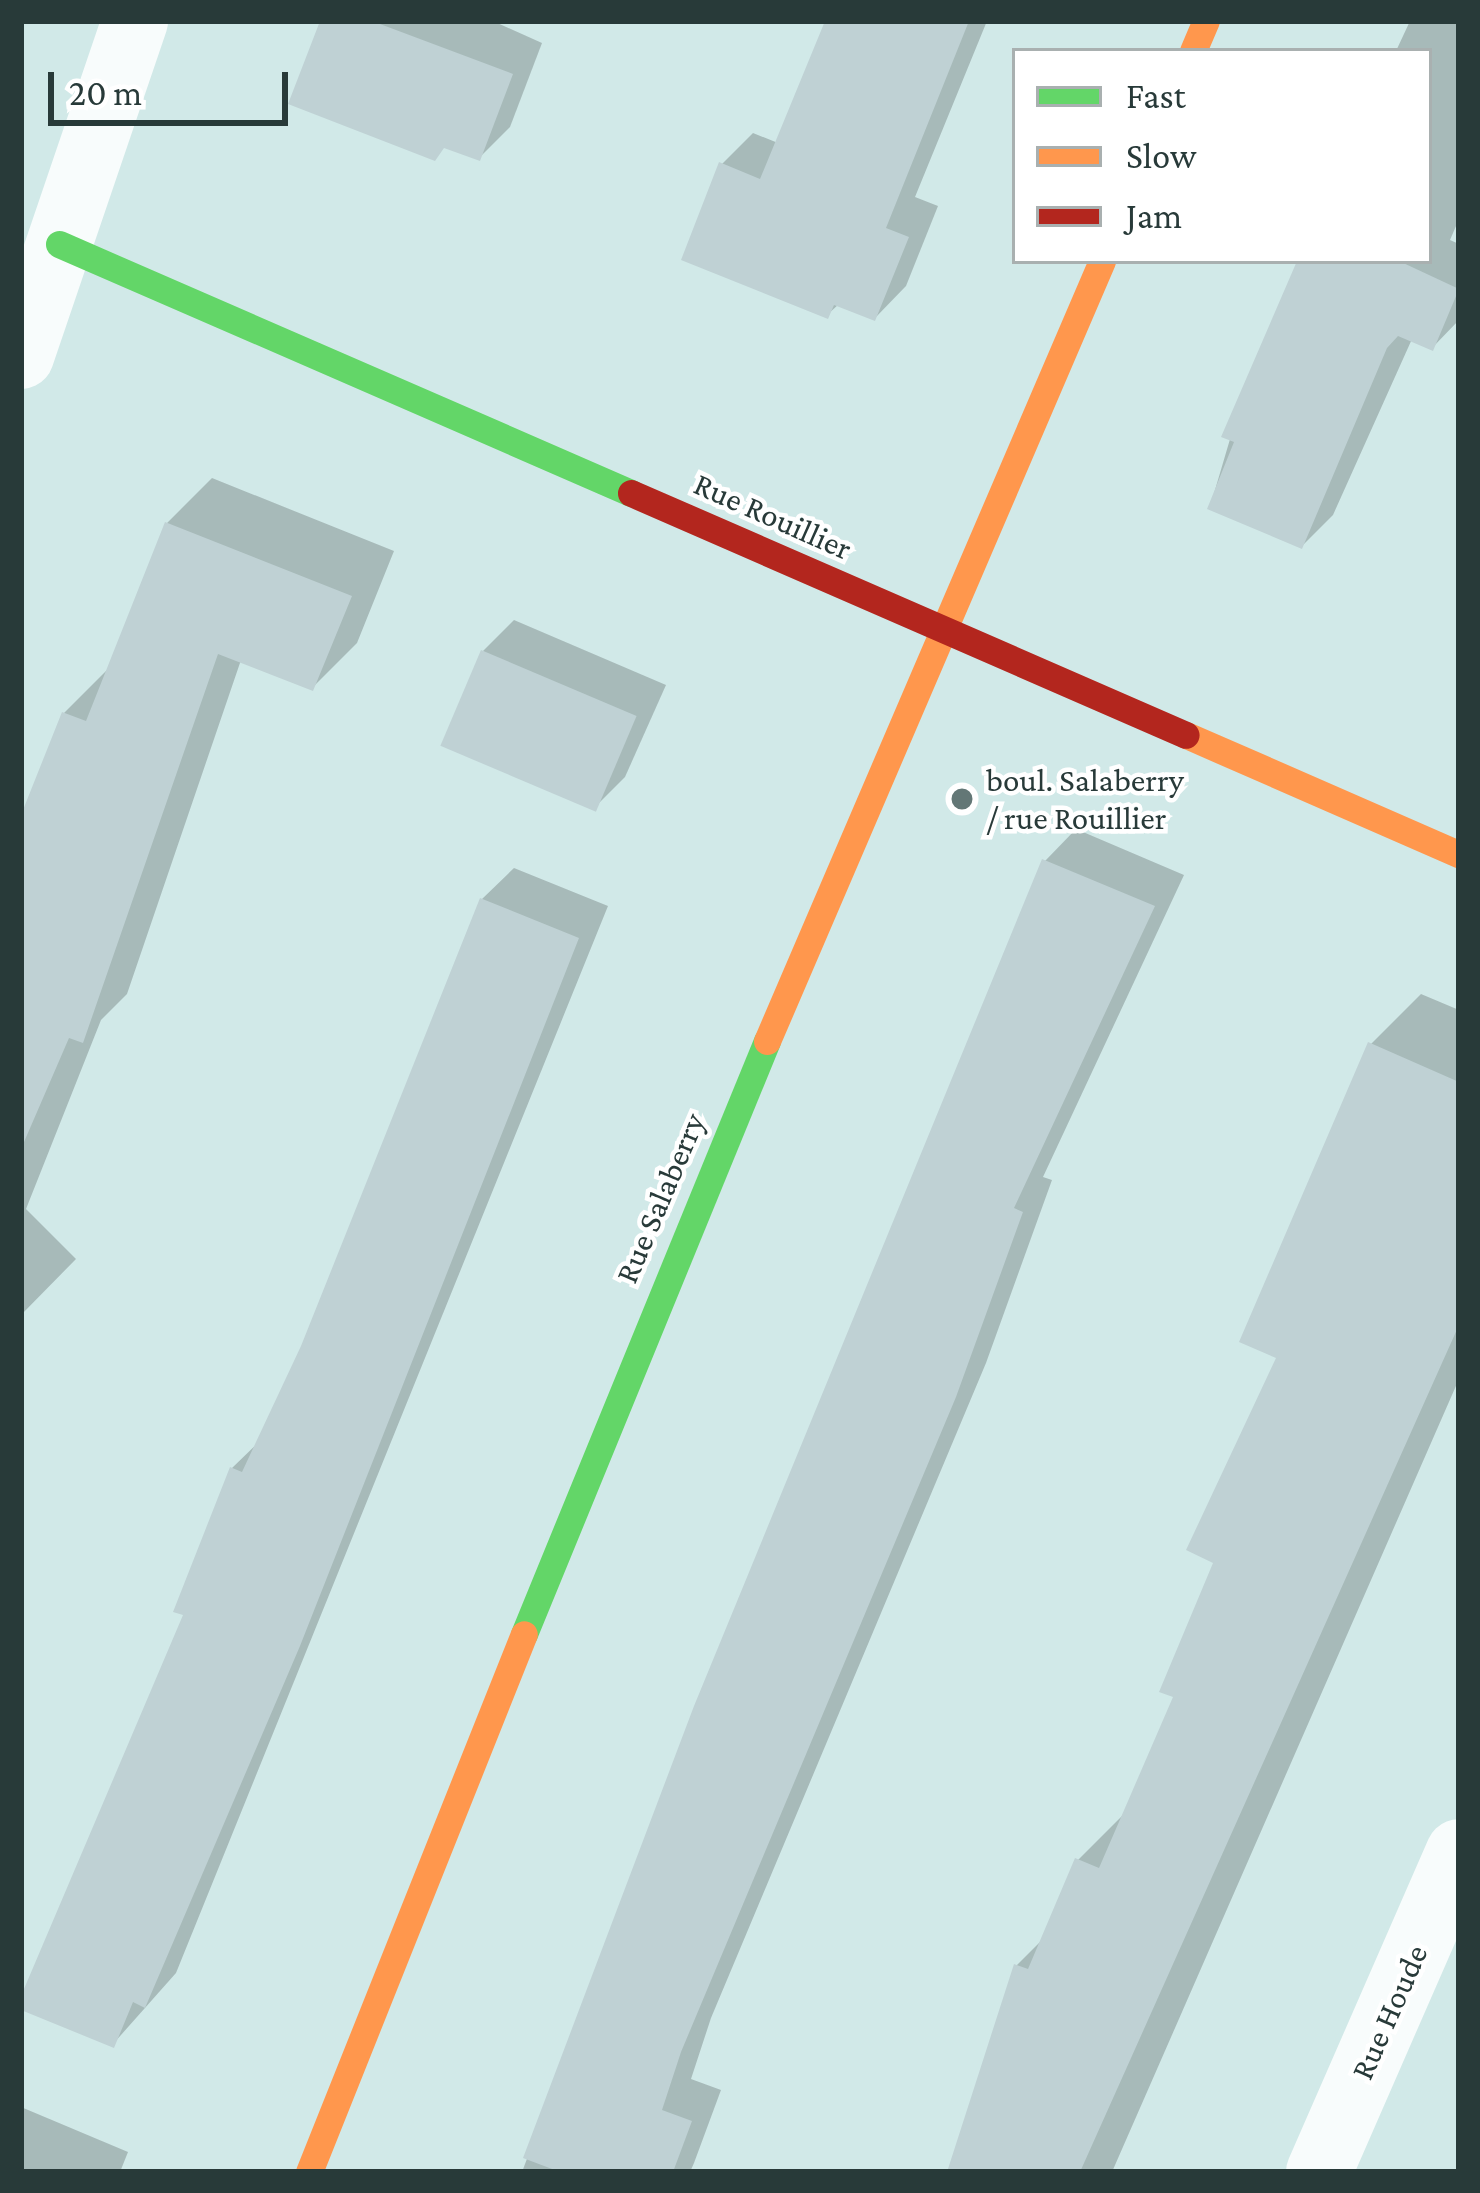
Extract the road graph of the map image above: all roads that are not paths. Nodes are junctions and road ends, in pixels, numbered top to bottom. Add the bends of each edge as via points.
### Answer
1 (135, 21) edge
2 (59, 244) junction
3 (1101, 264) edge
4 (21, 356) edge
5 (943, 627) junction
6 (1459, 854) edge
7 (1459, 1852) edge
8 (309, 2172) edge
9 (1319, 2172) edge

1 - 2 street
2 - 4 street
2 - 5 street, Rue Rouillier
3 - 5 street, Rue Salaberry
5 - 6 street, Rue Rouillier
5 - 8 street, Rue Salaberry via 615,1402
7 - 9 street, Rue Houde

